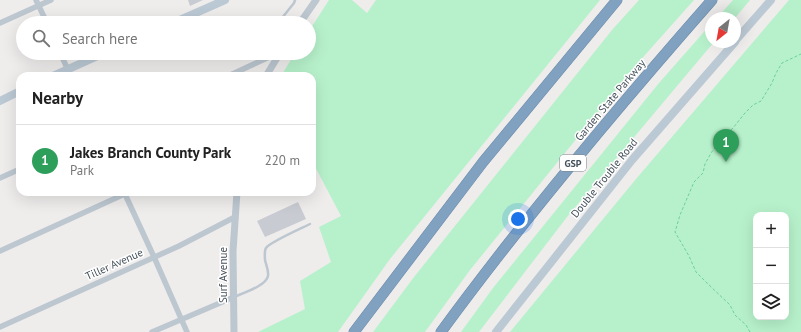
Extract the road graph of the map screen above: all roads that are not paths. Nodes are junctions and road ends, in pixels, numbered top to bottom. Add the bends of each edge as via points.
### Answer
1 (52, 0) edge
2 (225, 0) edge
3 (295, 0) edge
4 (316, 0) edge
5 (617, 0) edge
6 (712, 0) edge
7 (771, 0) edge
8 (38, 3) edge
9 (44, 16) edge
10 (188, 16) edge
11 (284, 16) edge
12 (305, 16) edge
13 (0, 24) edge
14 (741, 35) edge
15 (730, 48) edge
16 (63, 60) edge
17 (91, 60) edge
18 (263, 60) edge
19 (275, 60) edge
20 (69, 72) edge
21 (237, 72) edge
22 (268, 72) edge
23 (16, 93) edge
24 (0, 100) edge
25 (16, 171) edge
26 (0, 178) edge
27 (119, 196) edge
28 (127, 196) edge
29 (237, 196) edge
30 (235, 217) junction
31 (310, 224) dead end
32 (0, 251) edge
33 (154, 257) junction
34 (234, 297) junction
35 (181, 319) junction
36 (0, 327) edge
37 (152, 332) edge
38 (187, 332) edge
39 (234, 332) edge
40 (354, 332) edge
41 (441, 332) edge
42 (496, 332) edge

1 - 8 street
2 - 10 main road
3 - 11 lane
4 - 12 street
5 - 40 highway via 483,162
6 - 41 highway, Garden State Parkway / GSP via 578,157
7 - 14 main road, Double Trouble Road
8 - 9 street
8 - 13 street
15 - 42 main road, Double Trouble Road via 632,160
16 - 20 street
17 - 20 main road
18 - 21 street
19 - 22 street
23 - 24 main road
25 - 26 street
27 - 32 street
28 - 33 street
29 - 30 street, Surf Avenue
30 - 33 street, Tiller Avenue
30 - 34 street, Surf Avenue
31 - 34 lane via 271,243 265,254 268,276 265,281
33 - 35 street
33 - 36 street, Tiller Avenue
34 - 35 street
34 - 39 street, Surf Avenue
35 - 37 street
35 - 38 street

